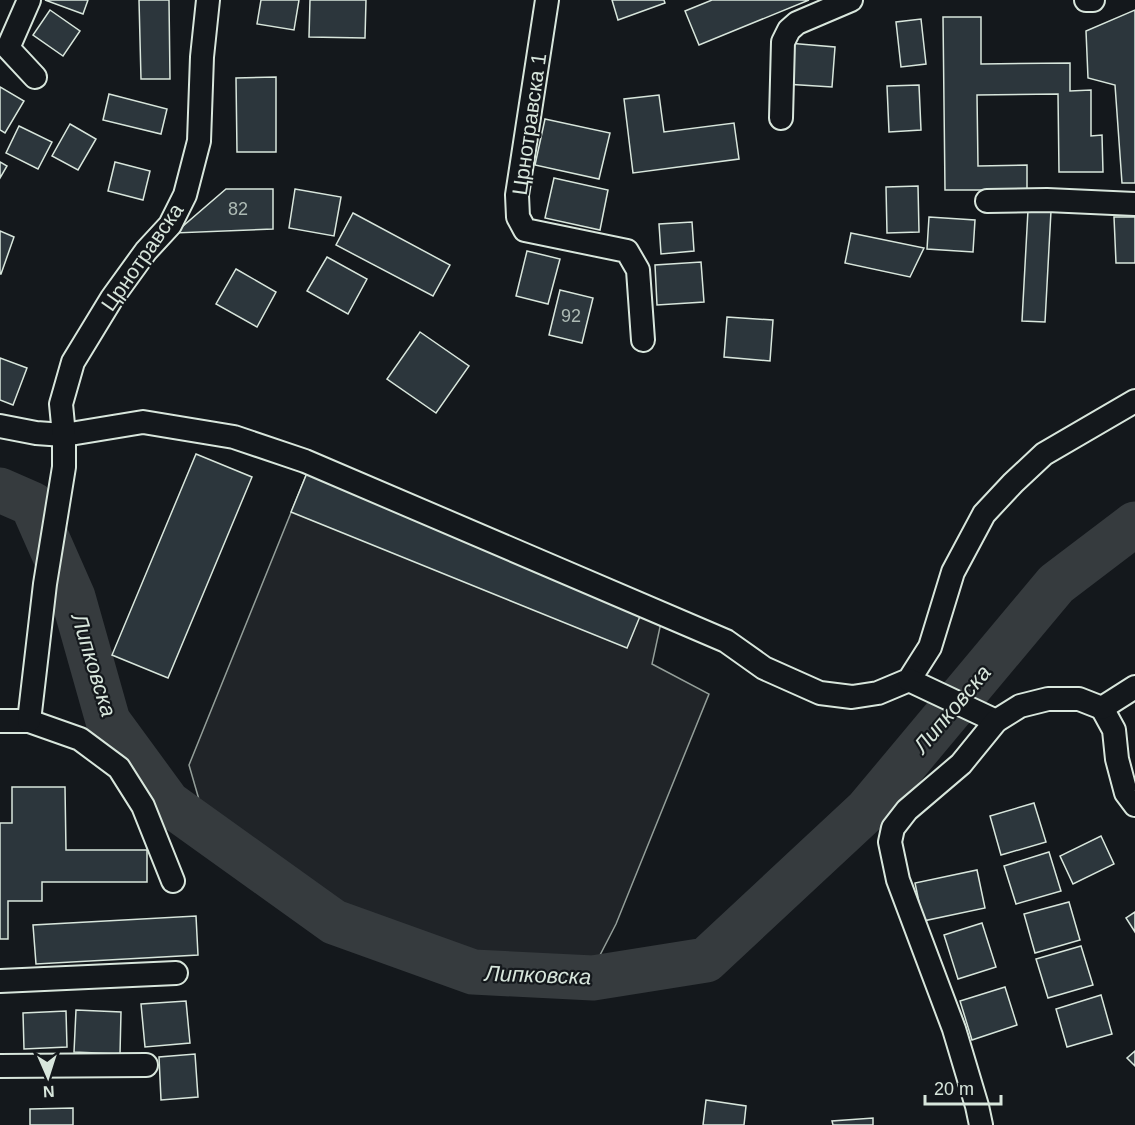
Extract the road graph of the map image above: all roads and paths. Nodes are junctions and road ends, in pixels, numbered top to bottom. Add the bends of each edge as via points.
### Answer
1 (28, 0) edge
2 (208, 0) edge
3 (547, 0) edge
4 (851, 0) edge
5 (1086, 0) edge
6 (1093, 0) edge
7 (35, 77) dead end
8 (781, 118) dead end
9 (987, 201) dead end
10 (1135, 204) edge
11 (643, 340) dead end
12 (1135, 401) edge
13 (0, 426) edge
14 (64, 435) junction
15 (909, 680) junction
16 (1135, 687) edge
17 (1102, 708) junction
18 (0, 721) edge
19 (29, 721) junction
20 (996, 721) junction
21 (1135, 805) edge
22 (173, 881) dead end
23 (176, 973) dead end
24 (0, 981) edge
25 (146, 1065) dead end
26 (0, 1066) edge
27 (981, 1125) edge

1 - 7 street via 8,48
2 - 14 street, Црнотравска via 199,141 185,195 170,225 146,250 72,362 61,405
3 - 11 street, Црнотравска 1 via 517,195 518,218 525,230 627,251 639,270
4 - 8 street via 797,22 789,30 783,42
5 - 6 street
9 - 10 street
12 - 15 street via 1044,454 984,514 953,572 930,647
13 - 14 street
14 - 15 street via 143,422 234,437 305,460 726,641 764,668 820,693 852,698 878,693
14 - 19 street, Црнотравска
15 - 20 street
16 - 17 street
17 - 20 street via 1079,699 1048,699 1020,706
17 - 21 street via 1114,730 1126,793
18 - 19 street
19 - 22 street via 80,739 118,768 143,806
20 - 27 street via 961,764 907,810 893,828 890,843 898,880 954,1029
23 - 24 street
25 - 26 street

